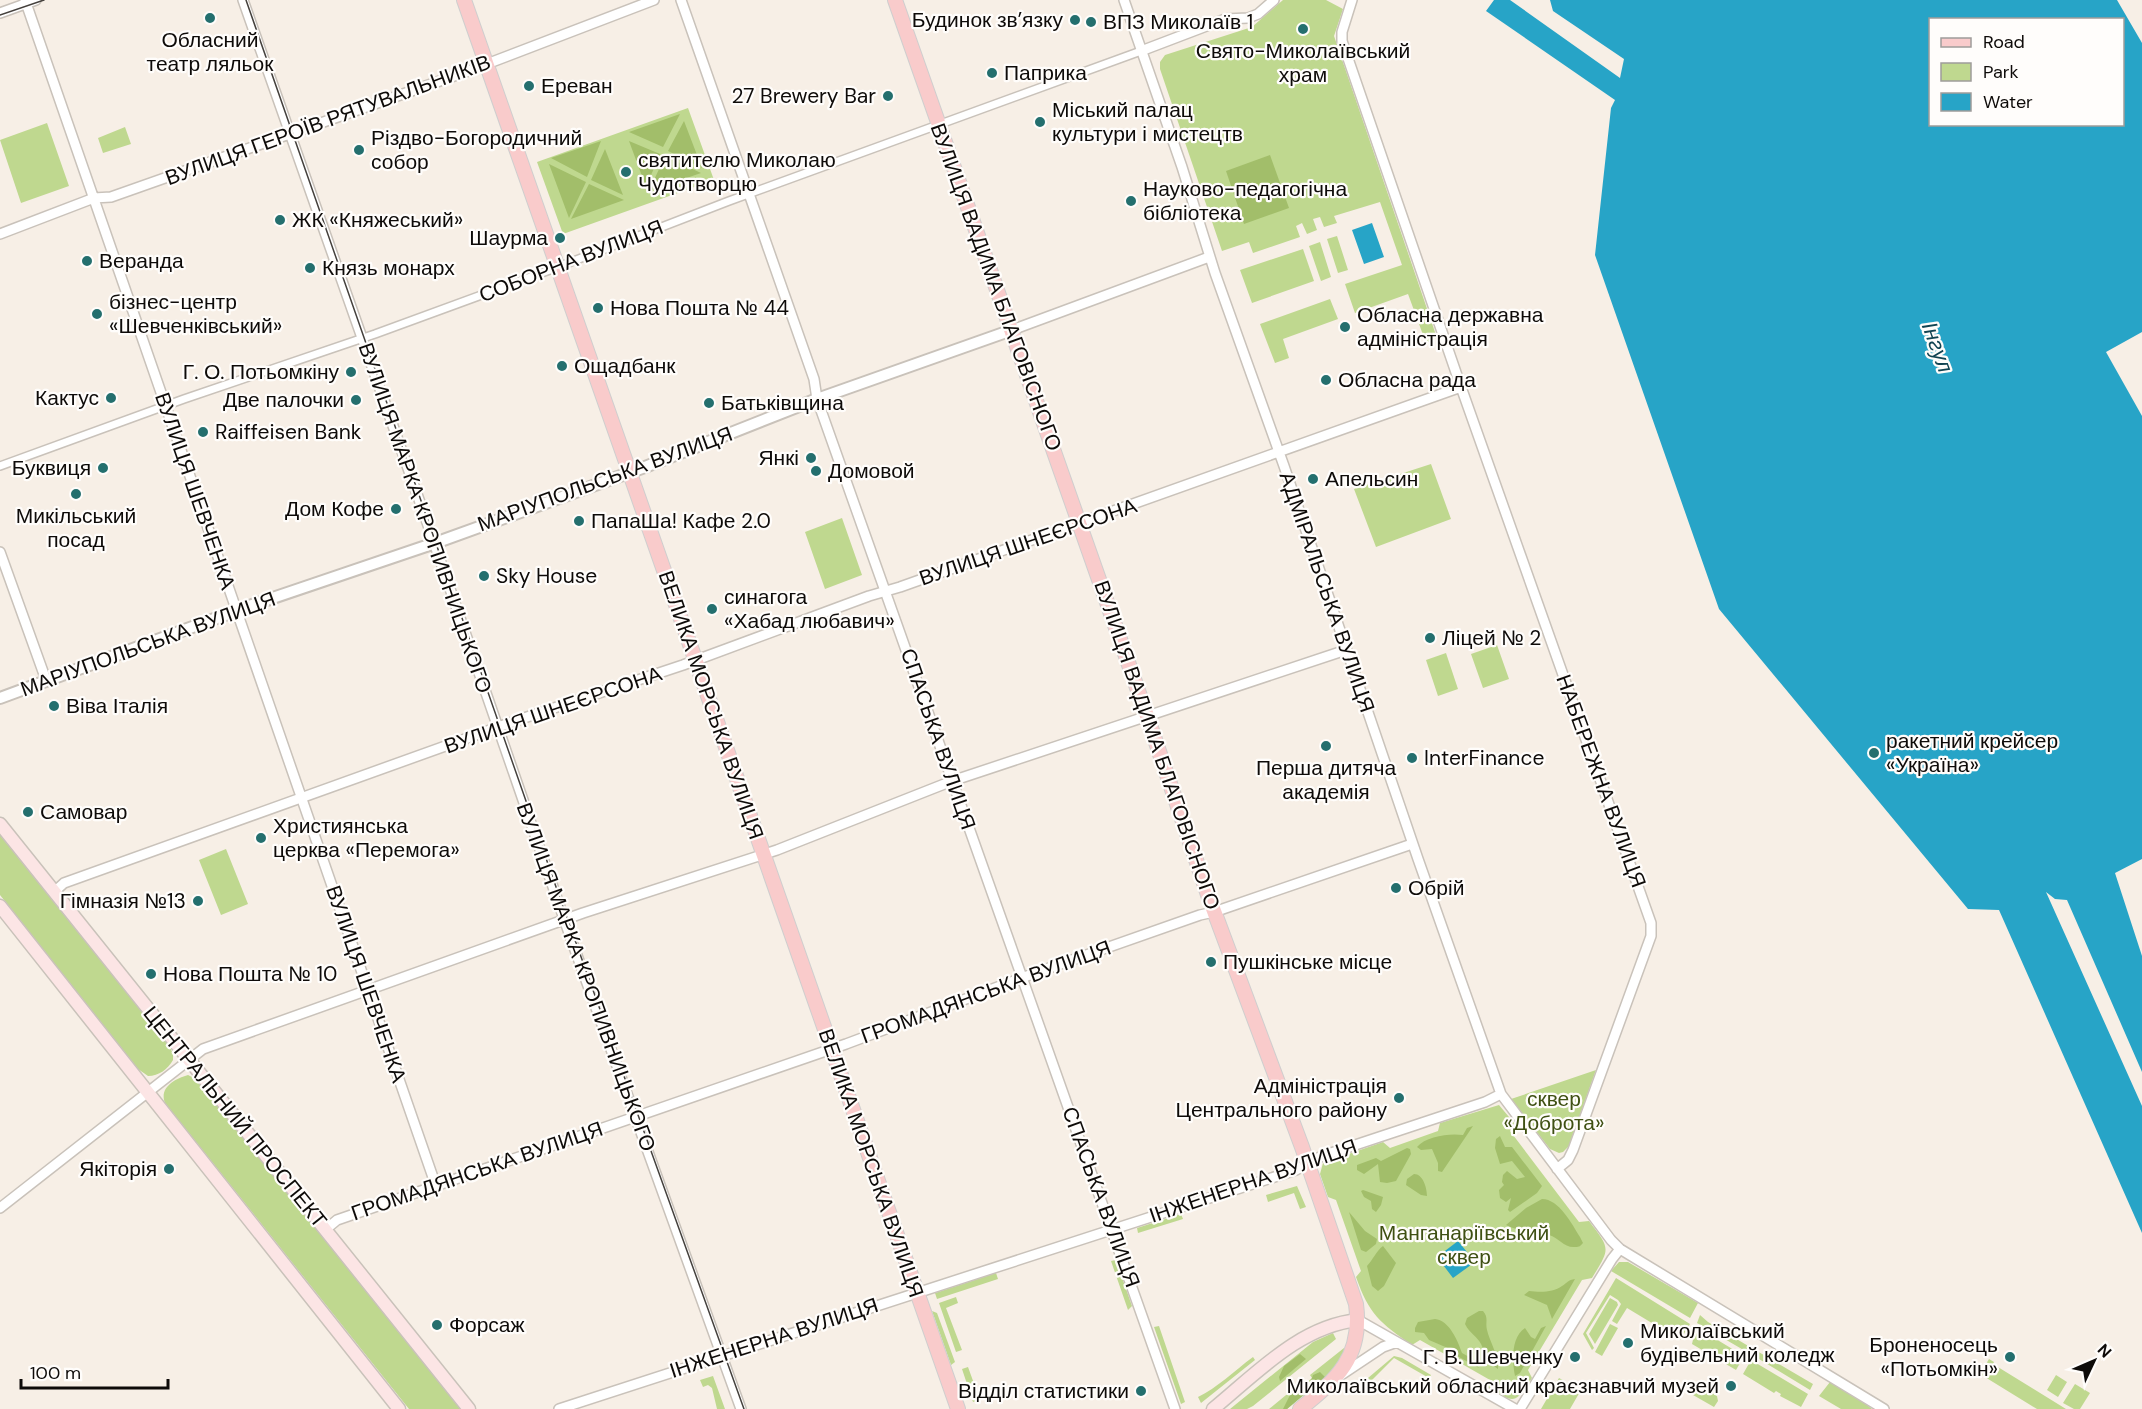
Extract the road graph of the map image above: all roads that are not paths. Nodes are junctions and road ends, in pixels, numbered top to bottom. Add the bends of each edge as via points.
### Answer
1 (243, 0) edge
2 (464, 0) edge
3 (654, 0) edge
4 (681, 0) edge
5 (895, 0) edge
6 (1124, 0) edge
7 (1274, 0) edge
8 (1352, 0) edge
9 (29, 1) edge
10 (0, 13) edge
11 (1141, 51) junction
12 (486, 65) junction
13 (938, 124) junction
14 (291, 133) junction
15 (749, 193) junction
16 (94, 198) junction
17 (0, 234) edge
18 (1209, 257) junction
19 (558, 267) junction
20 (1012, 330) junction
21 (363, 338) junction
22 (1461, 387) junction
23 (818, 399) junction
24 (166, 406) junction
25 (1279, 453) junction
26 (0, 466) edge
27 (629, 472) junction
28 (1078, 523) junction
29 (435, 543) junction
30 (0, 552) edge
31 (886, 591) junction
32 (237, 610) junction
33 (1346, 650) junction
34 (695, 661) junction
35 (46, 680) junction
36 (0, 698) edge
37 (1147, 716) junction
38 (497, 727) junction
39 (952, 781) junction
40 (301, 797) junction
41 (0, 824) edge
42 (1412, 844) junction
43 (763, 855) junction
44 (54, 892) junction
45 (0, 906) edge
46 (1214, 912) junction
47 (565, 920) junction
48 (1022, 978) junction
49 (369, 991) junction
50 (831, 1049) junction
51 (188, 1059) junction
52 (148, 1092) junction
53 (1501, 1094) junction
54 (635, 1116) junction
55 (1307, 1164) junction
56 (1557, 1169) junction
57 (436, 1186) junction
58 (0, 1208) edge
59 (1113, 1229) junction
60 (325, 1230) junction
61 (1620, 1249) junction
62 (916, 1292) junction
63 (1358, 1320) junction
64 (1397, 1342) junction
65 (723, 1355) junction
66 (1334, 1380) junction
67 (399, 1409) edge
68 (470, 1409) edge
69 (559, 1409) edge
70 (741, 1409) edge
71 (958, 1409) edge
72 (1176, 1409) edge
73 (1213, 1409) edge
74 (1300, 1409) edge
75 (1515, 1409) edge
76 (1520, 1409) edge
77 (1884, 1409) edge

1 - 14 street, ВУЛИЦЯ МАРКА КРОПИВНИЦЬКОГО
2 - 12 main road, ВЕЛИКА МОРСЬКА ВУЛИЦЯ
3 - 12 street, ВУЛИЦЯ ГЕРОЇВ РЯТУВАЛЬНИКІВ
4 - 15 street, СПАСЬКА ВУЛИЦЯ
5 - 13 main road, ВУЛИЦЯ ВАДИМА БЛАГОВІСНОГО
6 - 11 street, АДМІРАЛЬСЬКА ВУЛИЦЯ
7 - 11 street via 1248,18 1225,19
8 - 22 street, НАБЕРЕЖНА ВУЛИЦЯ via 1342,41
9 - 10 street
9 - 16 street, ВУЛИЦЯ ШЕВЧЕНКА
11 - 13 street, СОБОРНА ВУЛИЦЯ
11 - 18 street, АДМІРАЛЬСЬКА ВУЛИЦЯ
12 - 14 street, ВУЛИЦЯ ГЕРОЇВ РЯТУВАЛЬНИКІВ
12 - 19 main road, ВЕЛИКА МОРСЬКА ВУЛИЦЯ
13 - 15 street, СОБОРНА ВУЛИЦЯ
13 - 20 main road, ВУЛИЦЯ ВАДИМА БЛАГОВІСНОГО
14 - 16 street, ВУЛИЦЯ ГЕРОЇВ РЯТУВАЛЬНИКІВ via 111,197
14 - 21 street, ВУЛИЦЯ МАРКА КРОПИВНИЦЬКОГО
15 - 19 street, СОБОРНА ВУЛИЦЯ
15 - 23 street, СПАСЬКА ВУЛИЦЯ
16 - 17 street, ВУЛИЦЯ ГЕРОЇВ РЯТУВАЛЬНИКІВ
16 - 24 street, ВУЛИЦЯ ШЕВЧЕНКА
18 - 20 street, МАРІУПОЛЬСЬКА ВУЛИЦЯ
18 - 25 street, АДМІРАЛЬСЬКА ВУЛИЦЯ
19 - 21 street, СОБОРНА ВУЛИЦЯ
19 - 27 main road, ВЕЛИКА МОРСЬКА ВУЛИЦЯ
20 - 23 street, МАРІУПОЛЬСЬКА ВУЛИЦЯ
20 - 28 main road, ВУЛИЦЯ ВАДИМА БЛАГОВІСНОГО
21 - 24 street, СОБОРНА ВУЛИЦЯ
21 - 29 street, ВУЛИЦЯ МАРКА КРОПИВНИЦЬКОГО
22 - 25 street, ВУЛИЦЯ ШНЕЄРСОНА
22 - 56 street, НАБЕРЕЖНА ВУЛИЦЯ via 1651,923 1651,936 1573,1150
23 - 27 street, МАРІУПОЛЬСЬКА ВУЛИЦЯ
23 - 31 street, СПАСЬКА ВУЛИЦЯ
24 - 26 street, СОБОРНА ВУЛИЦЯ
24 - 32 street, ВУЛИЦЯ ШЕВЧЕНКА
25 - 28 street, ВУЛИЦЯ ШНЕЄРСОНА
25 - 33 street, АДМІРАЛЬСЬКА ВУЛИЦЯ
27 - 29 street, МАРІУПОЛЬСЬКА ВУЛИЦЯ
27 - 34 main road, ВЕЛИКА МОРСЬКА ВУЛИЦЯ
28 - 31 street, ВУЛИЦЯ ШНЕЄРСОНА
28 - 37 main road, ВУЛИЦЯ ВАДИМА БЛАГОВІСНОГО
29 - 32 street, МАРІУПОЛЬСЬКА ВУЛИЦЯ
29 - 38 street, ВУЛИЦЯ МАРКА КРОПИВНИЦЬКОГО
30 - 35 street
31 - 34 street, ВУЛИЦЯ ШНЕЄРСОНА
31 - 39 street, СПАСЬКА ВУЛИЦЯ
32 - 35 street, МАРІУПОЛЬСЬКА ВУЛИЦЯ
32 - 40 street, ВУЛИЦЯ ШЕВЧЕНКА
33 - 37 street
33 - 42 street, АДМІРАЛЬСЬКА ВУЛИЦЯ
34 - 38 street, ВУЛИЦЯ ШНЕЄРСОНА
34 - 43 main road, ВЕЛИКА МОРСЬКА ВУЛИЦЯ
35 - 36 street, МАРІУПОЛЬСЬКА ВУЛИЦЯ
37 - 39 street
37 - 46 main road, ВУЛИЦЯ ВАДИМА БЛАГОВІСНОГО
38 - 40 street, ВУЛИЦЯ ШНЕЄРСОНА
38 - 47 street, ВУЛИЦЯ МАРКА КРОПИВНИЦЬКОГО
39 - 43 street
39 - 48 street, СПАСЬКА ВУЛИЦЯ
40 - 44 street, ВУЛИЦЯ ШНЕЄРСОНА via 64,883
40 - 49 street, ВУЛИЦЯ ШЕВЧЕНКА
41 - 44 main road, ЦЕНТРАЛЬНИЙ ПРОСПЕКТ
42 - 46 street, ГРОМАДЯНСЬКА ВУЛИЦЯ
42 - 53 street, АДМІРАЛЬСЬКА ВУЛИЦЯ
43 - 47 street
43 - 50 main road, ВЕЛИКА МОРСЬКА ВУЛИЦЯ
44 - 51 main road, ЦЕНТРАЛЬНИЙ ПРОСПЕКТ
45 - 52 main road
46 - 48 street, ГРОМАДЯНСЬКА ВУЛИЦЯ
46 - 55 main road, ВУЛИЦЯ ВАДИМА БЛАГОВІСНОГО
47 - 49 street
47 - 54 street, ВУЛИЦЯ МАРКА КРОПИВНИЦЬКОГО
48 - 50 street, ГРОМАДЯНСЬКА ВУЛИЦЯ
48 - 59 street, СПАСЬКА ВУЛИЦЯ
49 - 51 street via 208,1047
49 - 57 street, ВУЛИЦЯ ШЕВЧЕНКА
50 - 54 street, ГРОМАДЯНСЬКА ВУЛИЦЯ
50 - 62 main road, ВЕЛИКА МОРСЬКА ВУЛИЦЯ
51 - 52 street
51 - 60 main road, ЦЕНТРАЛЬНИЙ ПРОСПЕКТ
52 - 58 street
52 - 67 main road
53 - 55 street, ІНЖЕНЕРНА ВУЛИЦЯ
53 - 56 street, АДМІРАЛЬСЬКА ВУЛИЦЯ
54 - 57 street, ГРОМАДЯНСЬКА ВУЛИЦЯ
54 - 65 street, ВУЛИЦЯ МАРКА КРОПИВНИЦЬКОГО
55 - 59 street, ІНЖЕНЕРНА ВУЛИЦЯ
55 - 63 main road, ВУЛИЦЯ ВАДИМА БЛАГОВІСНОГО via 1356,1304
56 - 61 street
57 - 60 street, ГРОМАДЯНСЬКА ВУЛИЦЯ via 337,1220
59 - 62 street, ІНЖЕНЕРНА ВУЛИЦЯ
59 - 72 street, СПАСЬКА ВУЛИЦЯ
60 - 68 main road, ЦЕНТРАЛЬНИЙ ПРОСПЕКТ
61 - 76 street
61 - 77 street
62 - 65 street, ІНЖЕНЕРНА ВУЛИЦЯ
62 - 71 main road, ВЕЛИКА МОРСЬКА ВУЛИЦЯ
63 - 64 street
63 - 66 main road via 1351,1355
63 - 73 main road via 1326,1327 1300,1339
64 - 66 street
64 - 75 street
65 - 69 street, ІНЖЕНЕРНА ВУЛИЦЯ
65 - 70 street, ВУЛИЦЯ МАРКА КРОПИВНИЦЬКОГО
66 - 74 main road

